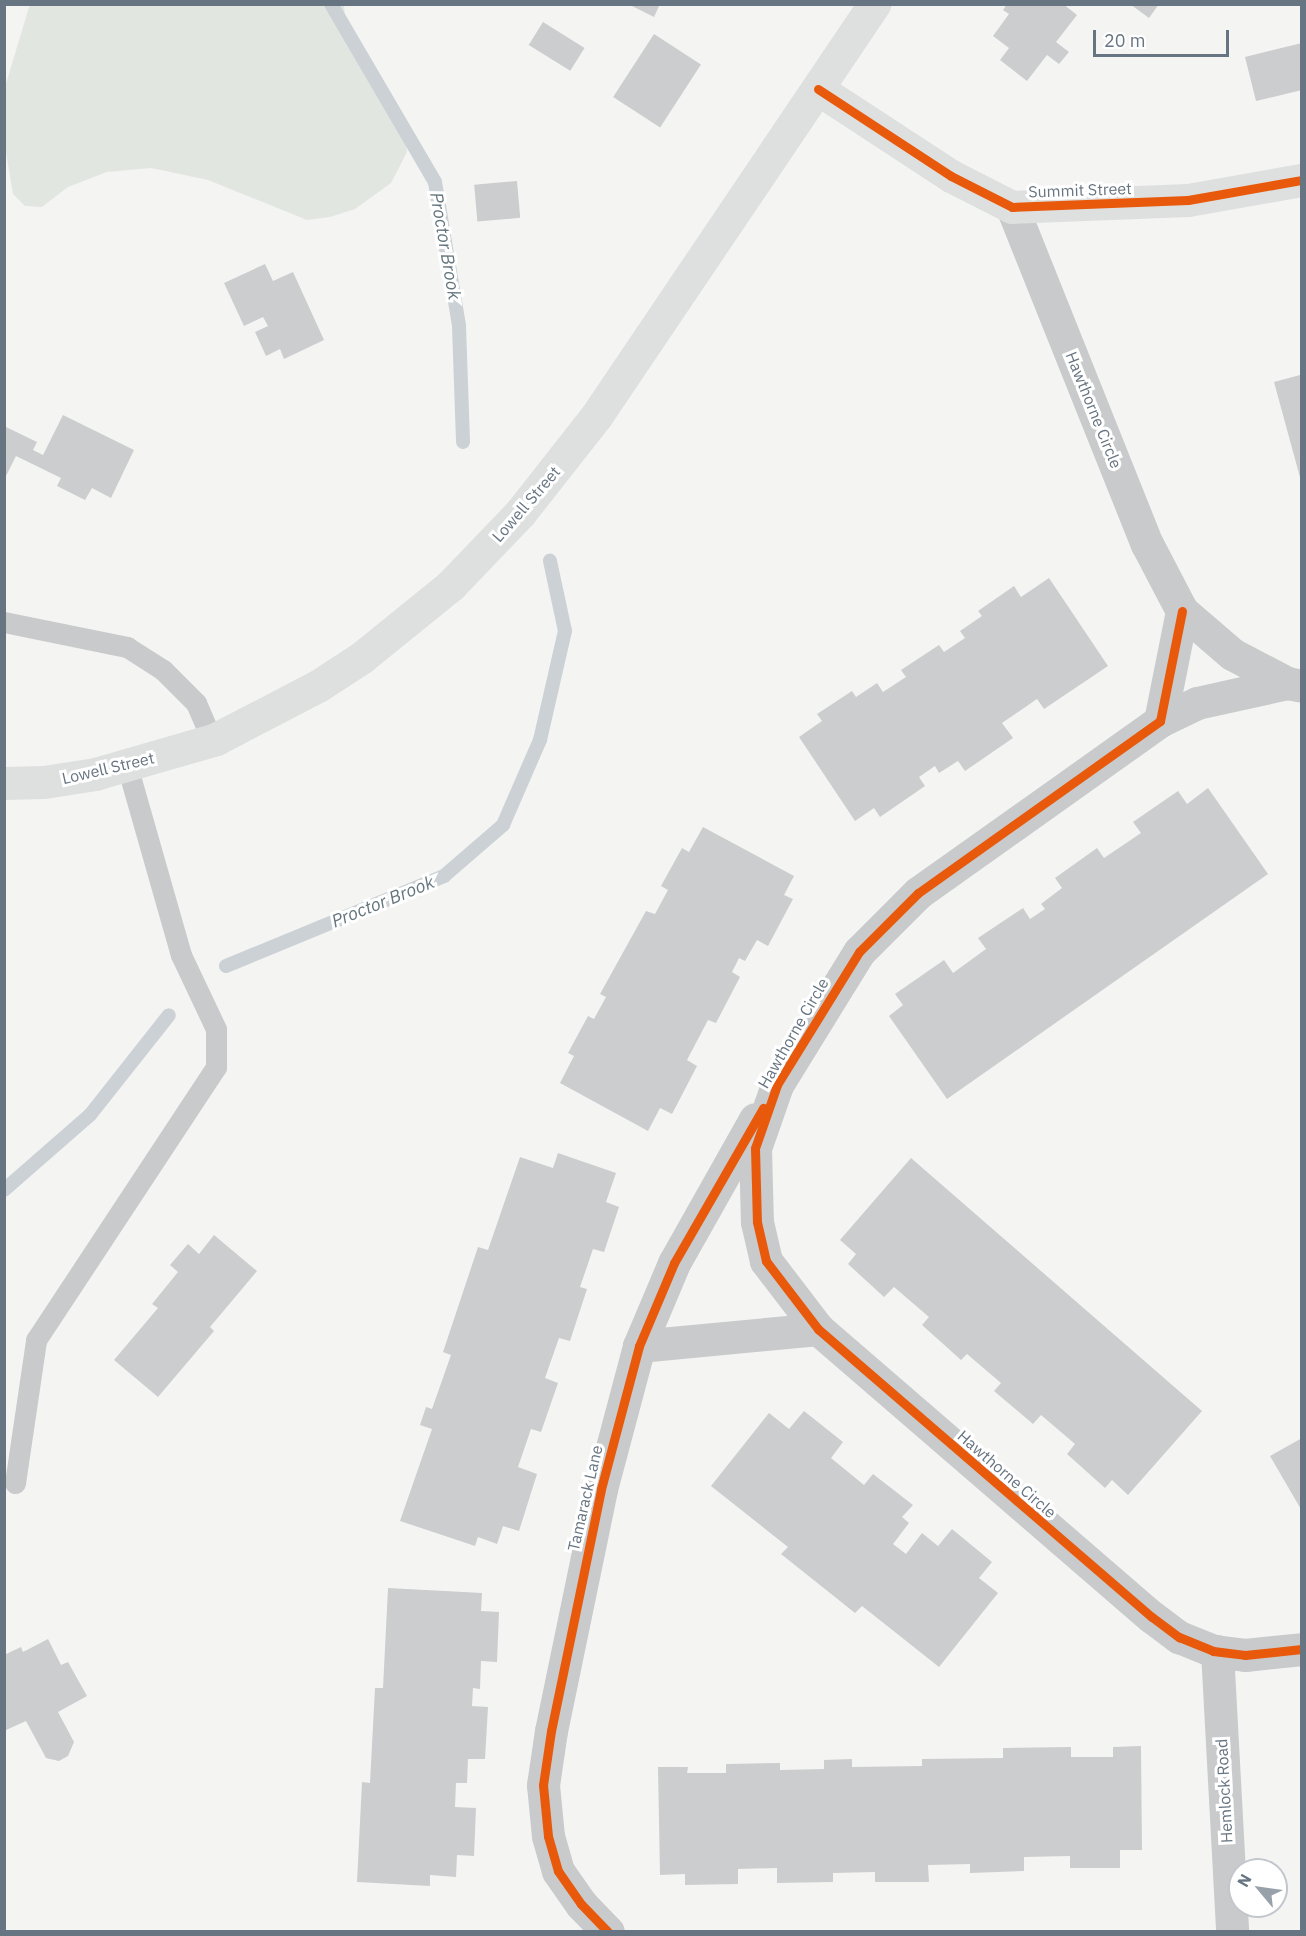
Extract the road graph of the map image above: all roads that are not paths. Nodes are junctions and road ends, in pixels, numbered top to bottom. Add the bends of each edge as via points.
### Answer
1 (874, 4) edge
2 (818, 89) junction
3 (1302, 180) edge
4 (1012, 207) junction
5 (1182, 610) junction
6 (4, 622) edge
7 (1294, 684) edge
8 (1160, 721) junction
9 (212, 740) junction
10 (127, 765) junction
11 (4, 783) edge
12 (777, 1084) junction
13 (818, 1329) junction
14 (639, 1346) junction
15 (15, 1483) dead end
16 (1302, 1649) edge
17 (1217, 1651) junction
18 (608, 1932) edge
19 (1232, 1932) edge

1 - 2 main road, Lowell Street
2 - 4 main road, Summit Street via 951,176
2 - 9 main road, Lowell Street via 597,415 483,554 361,658 318,686
3 - 4 main road, Summit Street via 1188,200
4 - 5 street, Hawthorne Circle via 1148,544
5 - 7 street, Hawthorne Circle via 1232,654
5 - 8 street
6 - 9 lane via 127,647 163,670 196,703
7 - 8 street, Hawthorne Circle via 1197,703
8 - 12 street, Hawthorne Circle via 918,893 885,923 830,996
9 - 10 main road, Lowell Street
10 - 11 main road, Lowell Street via 44,782
10 - 15 lane via 181,955 216,1029 216,1067 36,1340
12 - 13 street, Hawthorne Circle via 755,1148 757,1222 766,1261
12 - 14 street, Tamarack Lane via 674,1263
13 - 14 street
13 - 17 street, Hawthorne Circle via 1152,1617 1179,1637
14 - 18 street, Tamarack Lane via 601,1490 543,1785 548,1836 558,1871 581,1904
16 - 17 street, Hawthorne Circle via 1245,1655
17 - 19 street, Hemlock Road

